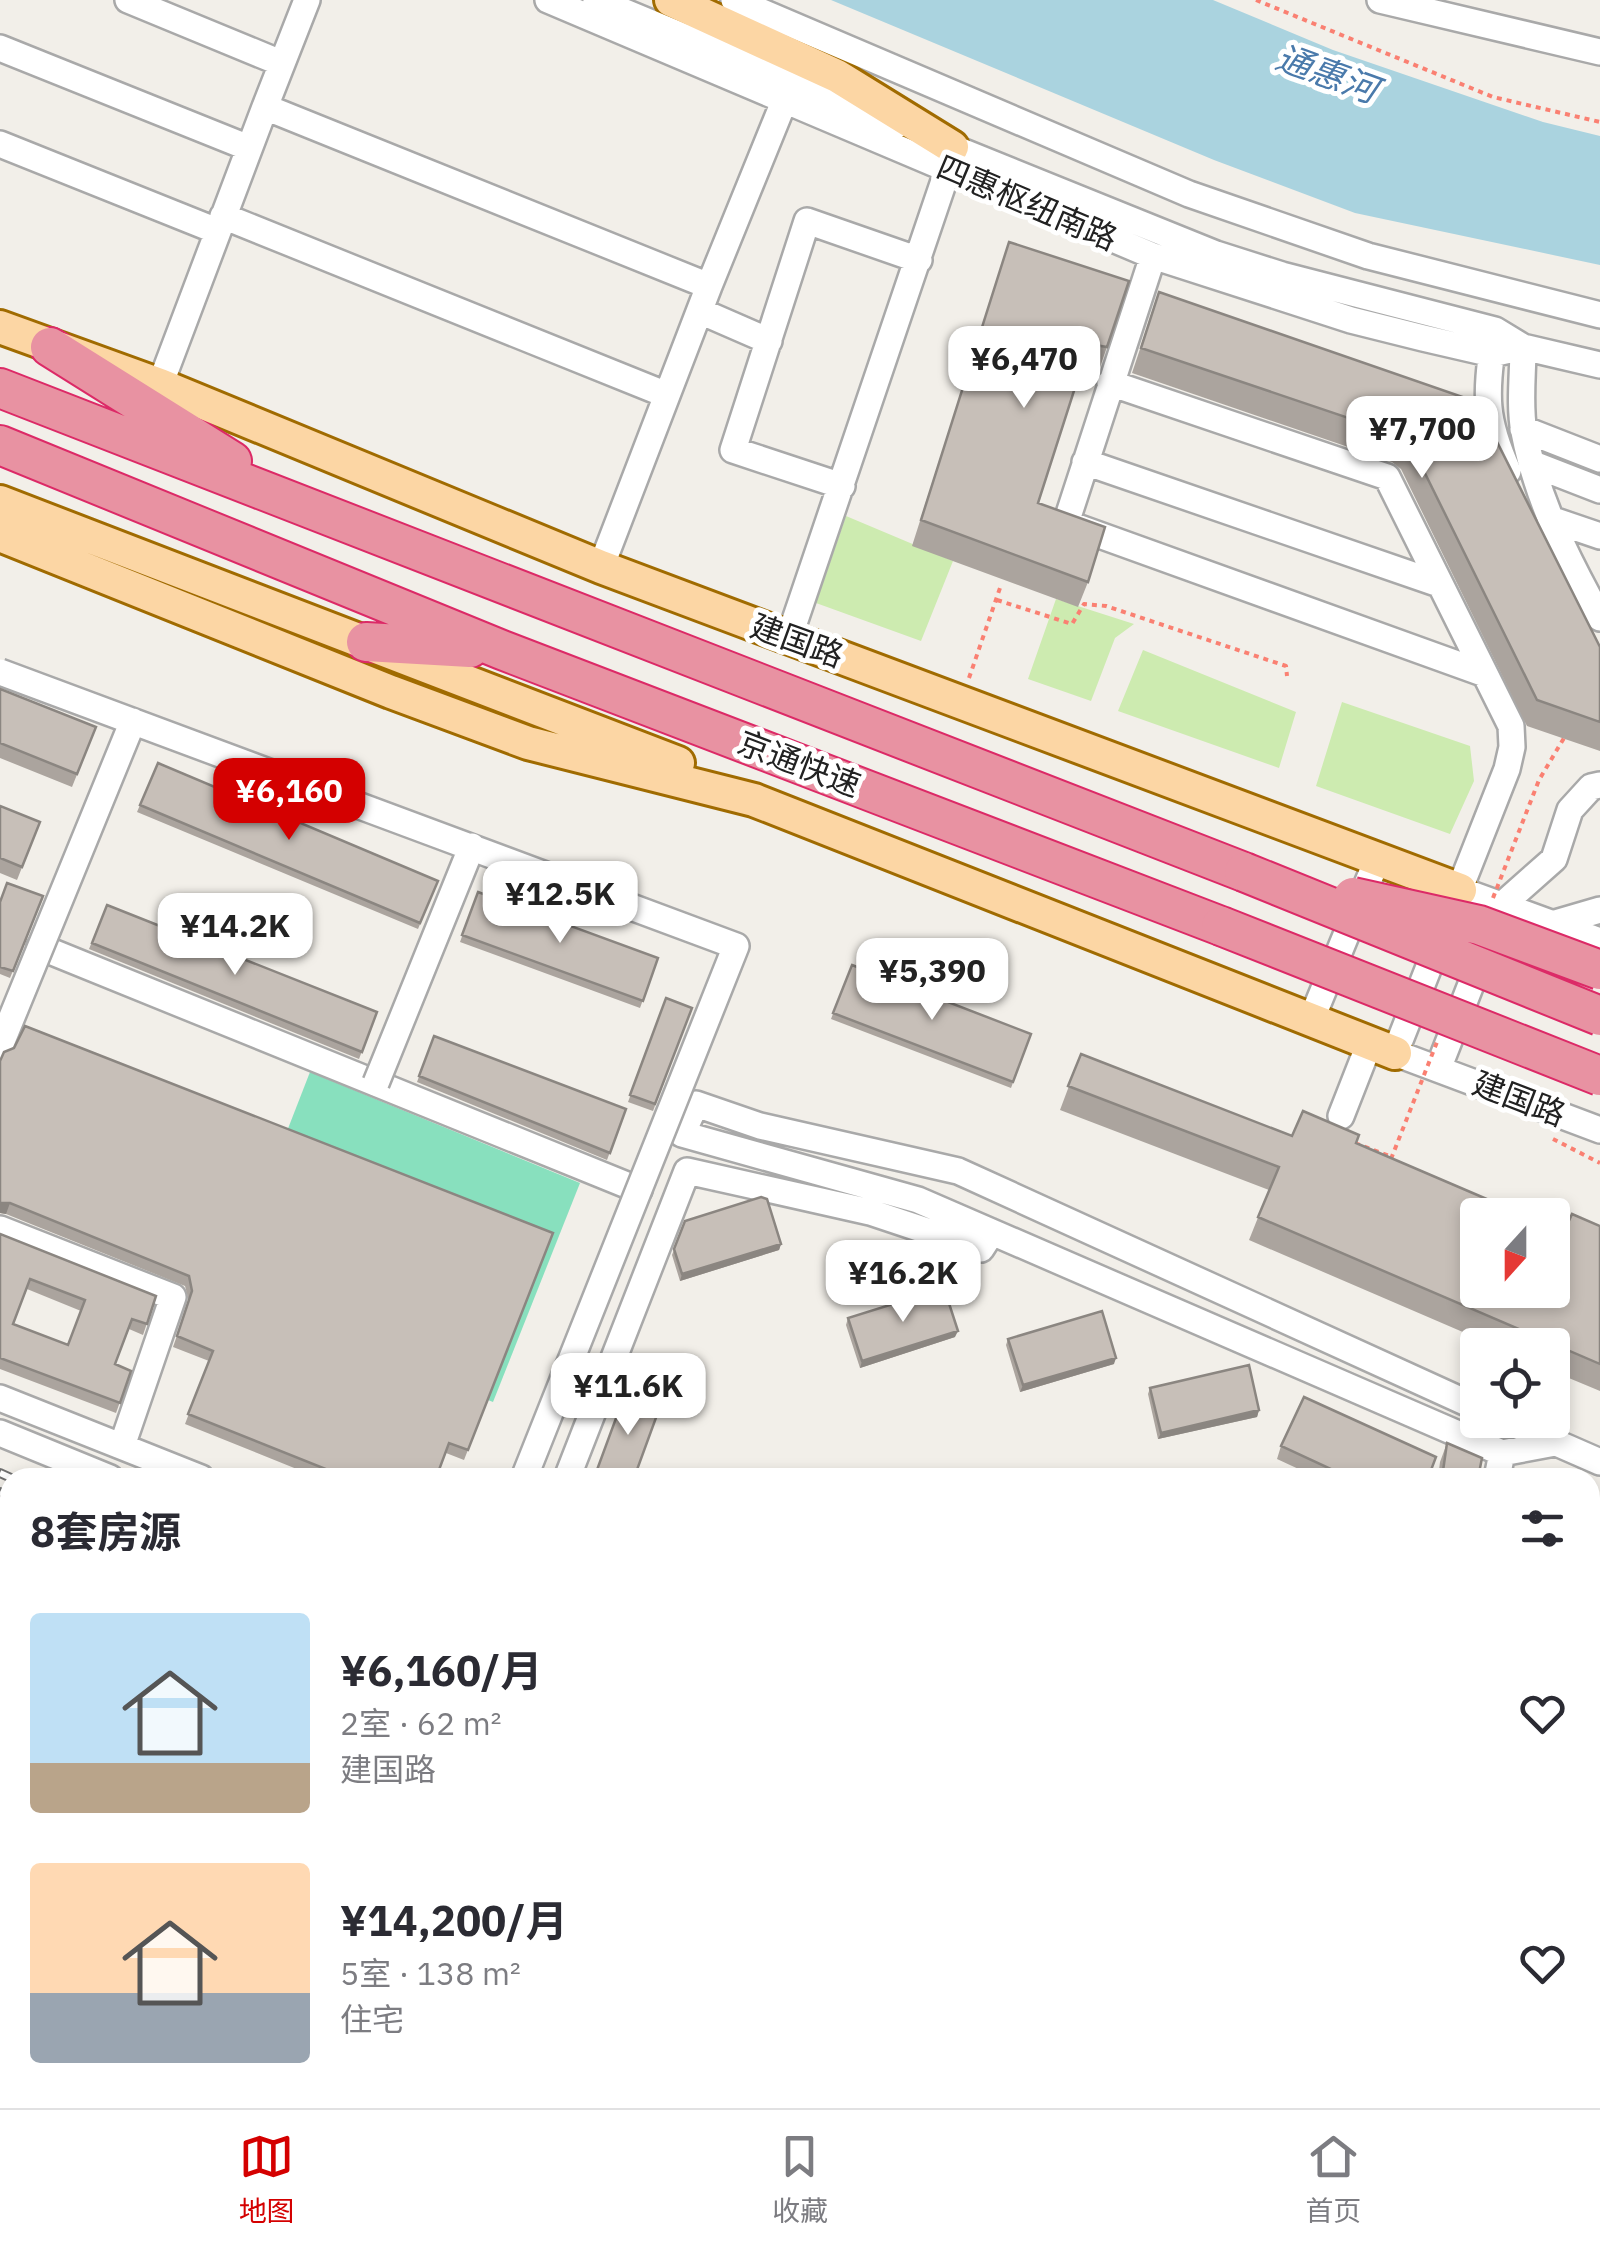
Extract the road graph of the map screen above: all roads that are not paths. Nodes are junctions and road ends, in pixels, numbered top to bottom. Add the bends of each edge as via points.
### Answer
1 (128, 0) edge
2 (307, 0) edge
3 (548, 0) edge
4 (596, 0) edge
5 (671, 0) edge
6 (734, 0) edge
7 (1380, 0) edge
8 (0, 48) edge
9 (1600, 52) edge
10 (281, 63) junction
11 (785, 99) junction
12 (265, 107) junction
13 (0, 144) edge
14 (249, 148) junction
15 (950, 158) junction
16 (220, 224) junction
17 (1154, 256) junction
18 (919, 260) junction
19 (709, 286) junction
20 (700, 312) junction
21 (1600, 314) edge
22 (0, 327) edge
23 (768, 341) junction
24 (1493, 342) junction
25 (50, 346) junction
26 (1523, 347) junction
27 (1600, 365) edge
28 (1110, 383) junction
29 (160, 385) junction
30 (0, 388) edge
31 (667, 395) junction
32 (1524, 429) junction
33 (0, 445) edge
34 (1600, 459) edge
35 (1085, 462) junction
36 (1533, 464) junction
37 (842, 486) junction
38 (1600, 490) edge
39 (0, 502) edge
40 (324, 516) junction
41 (1550, 520) junction
42 (0, 535) edge
43 (1600, 536) edge
44 (1572, 566) junction
45 (601, 567) junction
46 (1600, 575) edge
47 (1439, 584) junction
48 (1597, 621) edge
49 (789, 638) junction
50 (366, 642) junction
51 (502, 650) junction
52 (0, 672) edge
53 (1484, 674) junction
54 (133, 721) junction
55 (1600, 786) edge
56 (754, 800) junction
57 (472, 846) junction
58 (1378, 860) junction
59 (1244, 872) junction
60 (1460, 890) junction
61 (1502, 905) junction
62 (1600, 910) edge
63 (1552, 924) junction
64 (1600, 942) edge
65 (40, 947) junction
66 (1600, 970) edge
67 (1600, 1016) edge
68 (1312, 1018) junction
69 (0, 1046) edge
70 (1383, 1048) junction
71 (1438, 1068) junction
72 (1600, 1076) edge
73 (376, 1083) junction
74 (1344, 1128) edge
75 (1600, 1130) edge
76 (639, 1190) junction
77 (0, 1229) edge
78 (992, 1232) junction
79 (0, 1398) edge
80 (1460, 1400) edge
81 (0, 1433) edge
82 (1544, 1438) edge
83 (1555, 1443) junction
84 (122, 1446) junction
85 (1600, 1462) edge
86 (1500, 1465) edge
87 (86, 1468) edge
88 (176, 1468) edge
89 (528, 1468) edge
90 (571, 1468) edge

1 - 10 street
2 - 10 street
3 - 11 street, 四惠枢纽南路
4 - 15 street, 四惠枢纽南路
5 - 15 main road via 837,76
6 - 21 street via 1189,194 1368,256
7 - 9 street
8 - 14 street
10 - 12 street
11 - 15 street, 四惠枢纽南路
11 - 19 street
12 - 14 street
12 - 19 street
13 - 16 street
14 - 16 street
15 - 17 street, 四惠枢纽南路
15 - 18 street
15 - 24 street, 四惠枢纽南路 via 1216,254
16 - 29 street
16 - 31 street
17 - 24 street, 四惠枢纽南路 via 1351,320
17 - 28 street
18 - 23 street via 808,221
18 - 37 street
19 - 20 street
20 - 23 street
20 - 31 street
22 - 25 main road, 建国路
23 - 37 street via 733,450
24 - 26 street, 四惠枢纽南路
24 - 48 street via 1489,424 1506,467
25 - 29 main road, 建国路
25 - 40 highway
26 - 27 street, 四惠枢纽南路
26 - 32 street
28 - 35 street
28 - 47 street via 1387,477
29 - 45 main road, 建国路
30 - 40 highway, 京通快速
31 - 45 street
32 - 34 street
32 - 36 street
33 - 51 highway, 京通快速
35 - 47 street
35 - 53 street via 1066,524
36 - 38 street
36 - 41 street
37 - 49 street
39 - 50 main road
40 - 59 highway, 京通快速
41 - 43 street
41 - 44 street
42 - 56 main road via 528,743
44 - 46 street
44 - 48 street
45 - 49 main road, 建国路
47 - 53 street
49 - 58 main road, 建国路
50 - 51 highway
50 - 56 main road via 707,774
51 - 72 highway, 京通快速, bridge
52 - 54 street, bridge
53 - 60 street via 1511,726 1512,747
54 - 57 street, bridge
54 - 65 street, bridge
55 - 61 street via 1590,787 1570,810 1554,859
56 - 68 main road
57 - 73 street, bridge
57 - 76 street, bridge via 736,946
58 - 60 main road, 建国路
58 - 68 street
59 - 66 highway, bridge via 1479,925
59 - 67 highway, 京通快速, bridge
60 - 61 street, 建国路
60 - 70 street
61 - 63 street, 建国路
61 - 71 street
62 - 63 street
63 - 64 street, 建国路
65 - 69 street, bridge
65 - 73 street
68 - 70 main road
70 - 71 street, 建国路
70 - 74 street
71 - 75 street, 建国路
73 - 76 street
76 - 89 street, bridge
77 - 84 street via 173,1297
78 - 80 street via 918,1200 682,1134 696,1104 760,1126 958,1171
78 - 86 street
78 - 90 street via 981,1249 870,1212 687,1172
79 - 84 street
81 - 87 street
82 - 83 street
83 - 85 street
83 - 86 street
84 - 88 street

